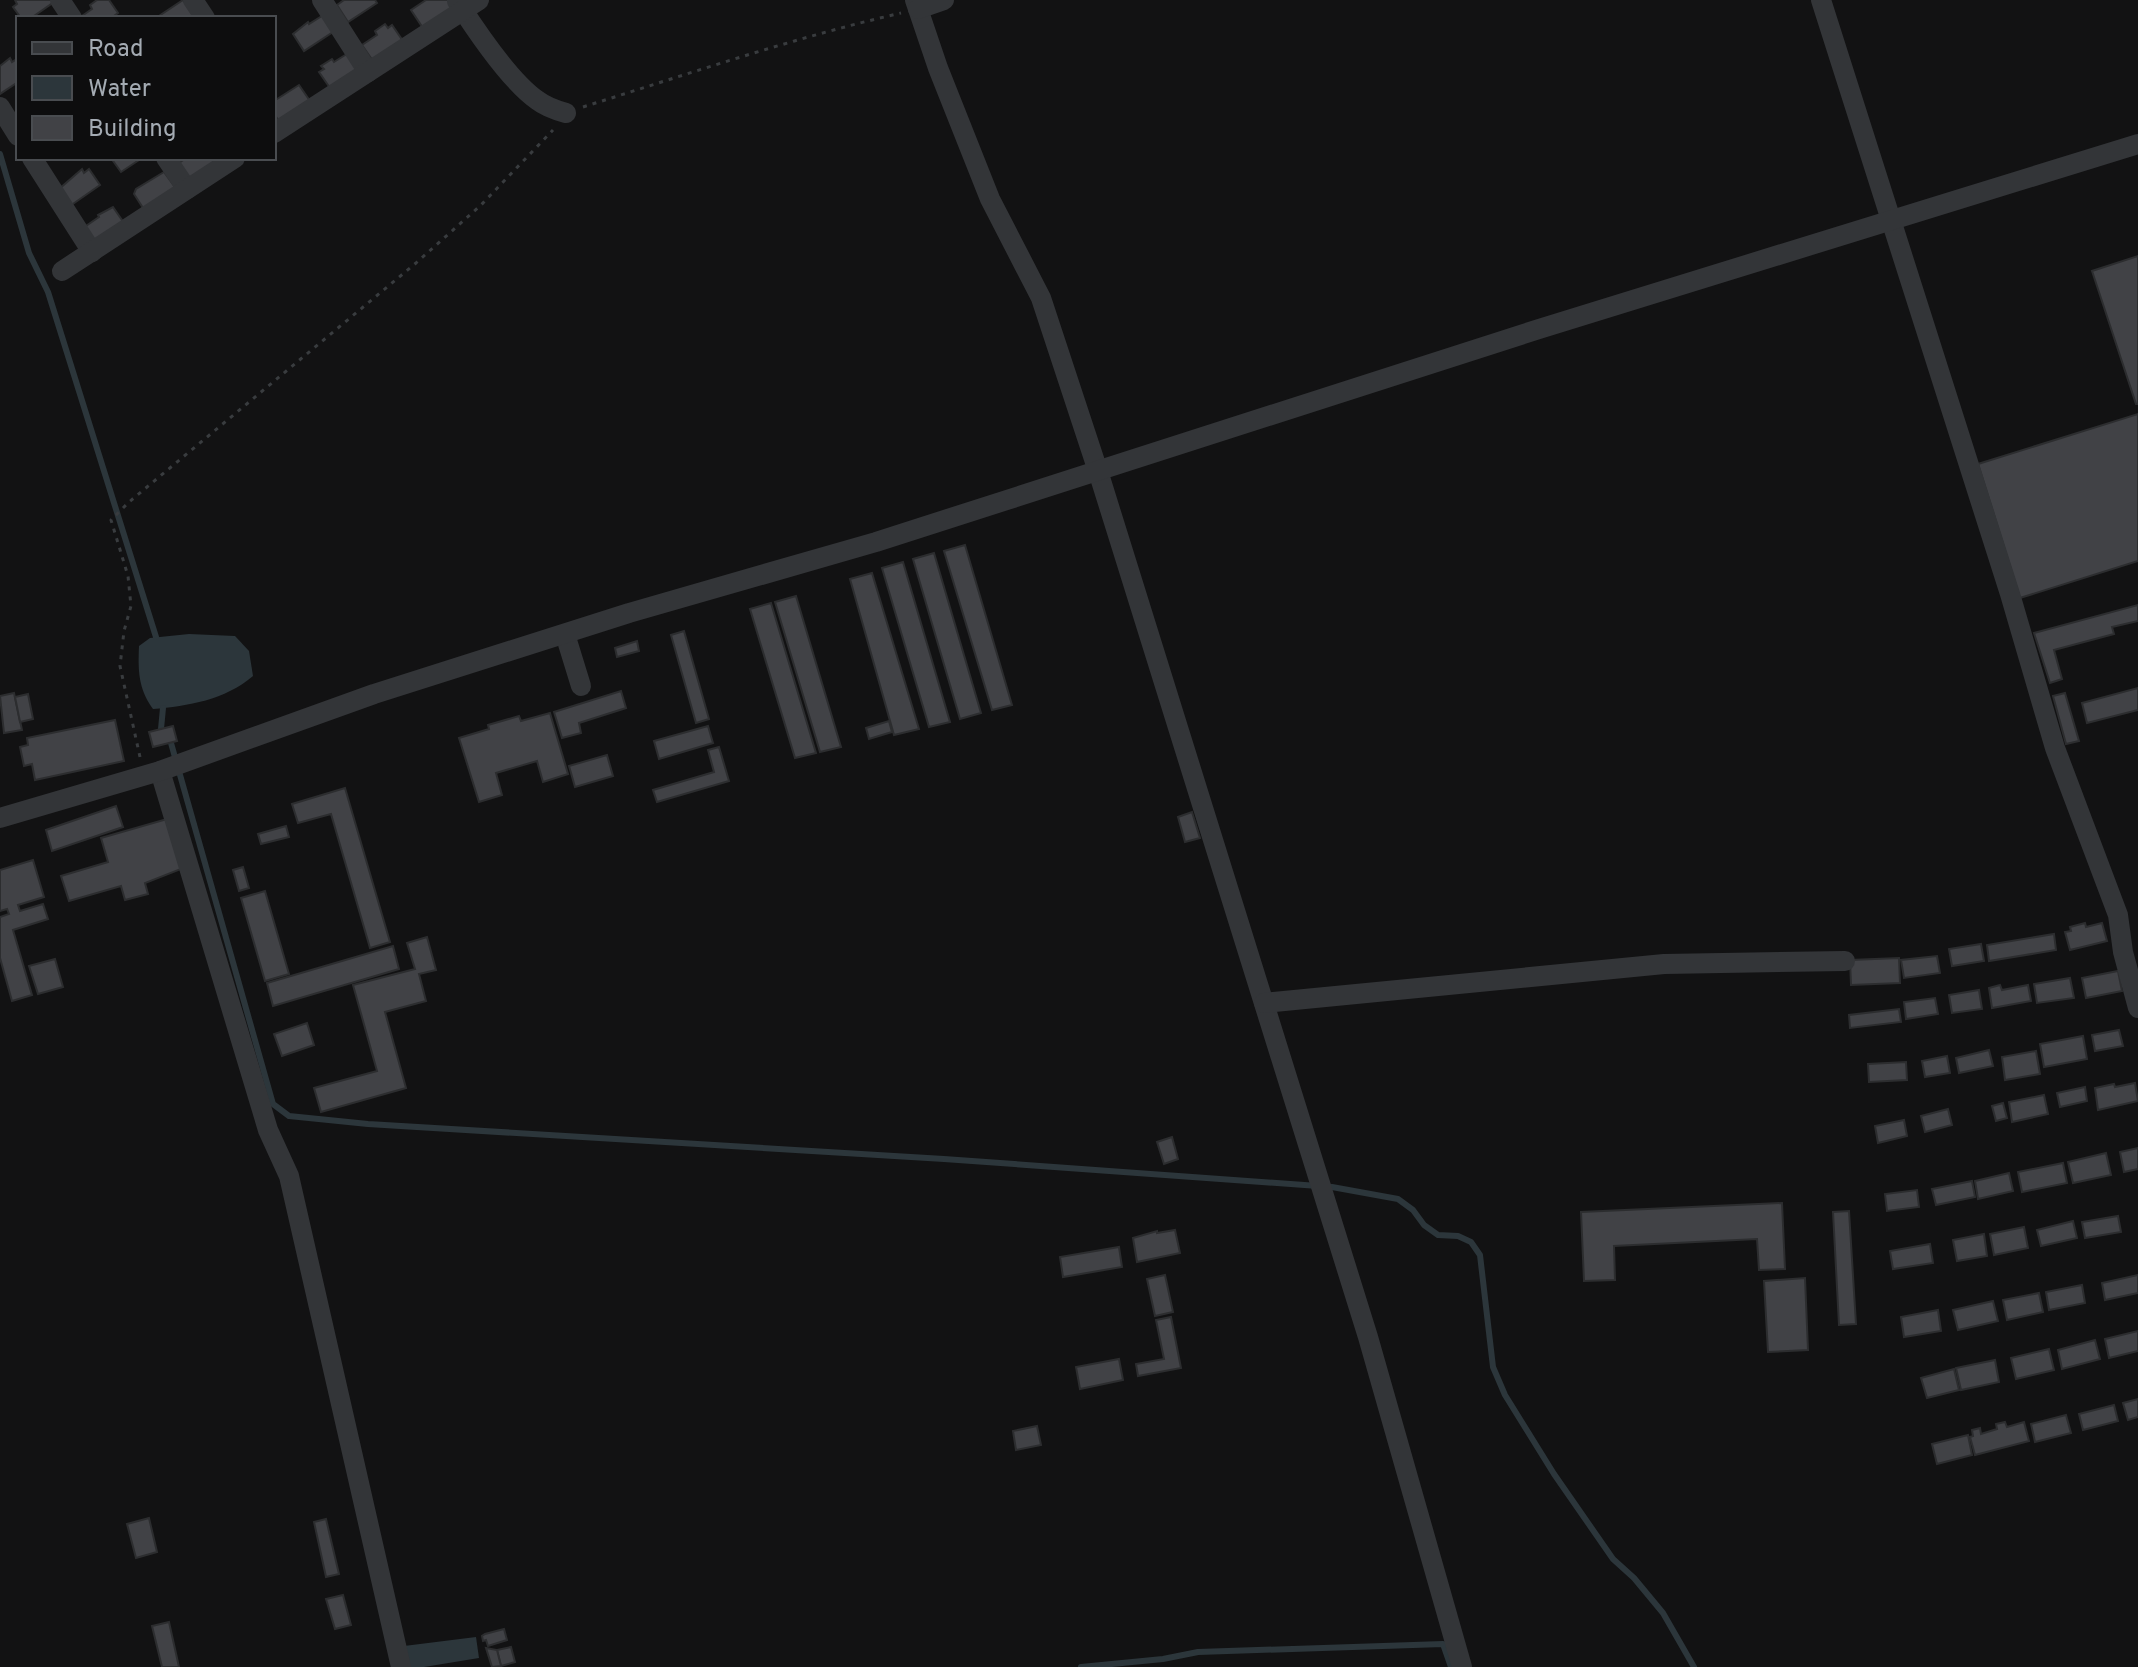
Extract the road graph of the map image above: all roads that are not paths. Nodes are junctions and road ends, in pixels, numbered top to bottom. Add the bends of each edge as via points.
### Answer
1 (322, 0) edge
2 (944, 0) edge
3 (1821, 0) edge
4 (466, 4) edge
5 (916, 4) edge
6 (368, 72) junction
7 (0, 107) edge
8 (566, 113) road end
9 (276, 128) edge
10 (16, 133) edge
11 (2138, 144) edge
12 (33, 160) edge
13 (167, 160) edge
14 (232, 160) edge
15 (187, 189) junction
16 (1891, 219) junction
17 (92, 252) junction
18 (62, 271) dead end
19 (1098, 471) junction
20 (565, 634) junction
21 (581, 686) dead end
22 (153, 773) junction
23 (0, 818) edge
24 (1845, 961) dead end
25 (1264, 1003) junction
26 (2138, 1008) edge
27 (401, 1667) edge
28 (1462, 1667) edge

1 - 6 street
2 - 5 street
3 - 16 street
4 - 6 street
4 - 8 street via 518,83 536,100
5 - 19 street via 990,199 1041,298
6 - 9 street
7 - 10 street
11 - 16 street
12 - 17 street
13 - 15 street
14 - 15 street
15 - 17 street
16 - 19 street
16 - 26 street via 2055,748 2118,915
17 - 18 street
19 - 20 street
19 - 25 street
20 - 21 street
20 - 22 street via 374,694
22 - 23 street
22 - 27 street via 268,1130 289,1176
24 - 25 street via 1664,964
25 - 28 street via 1368,1337

